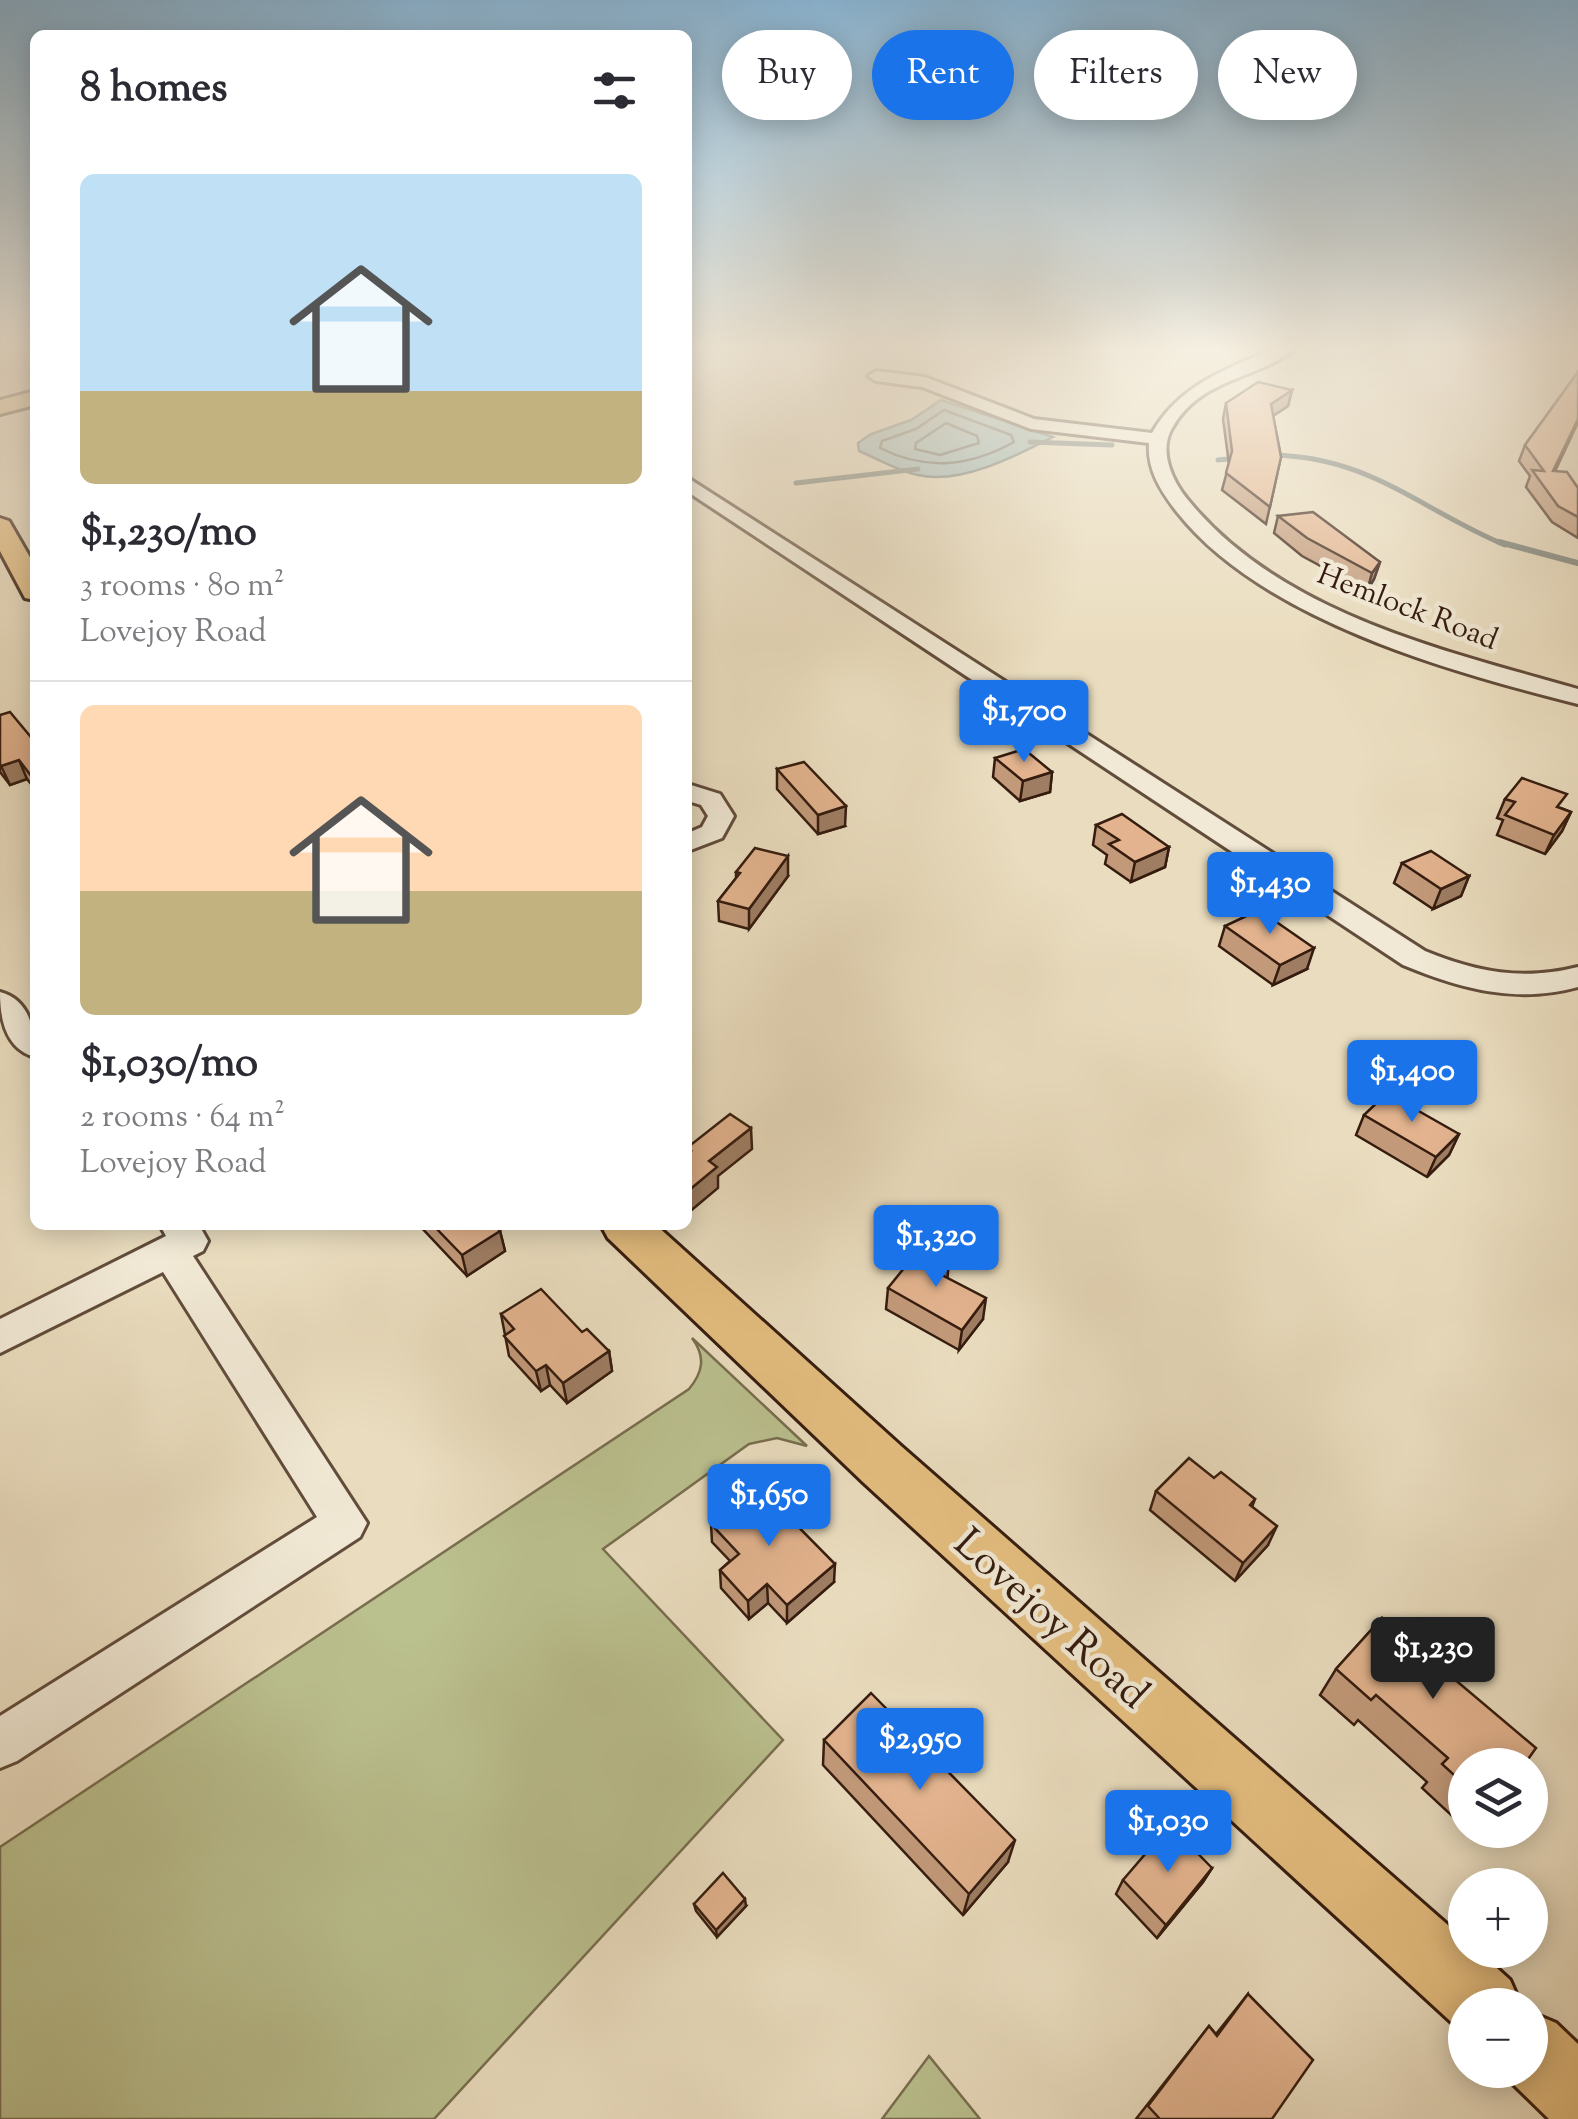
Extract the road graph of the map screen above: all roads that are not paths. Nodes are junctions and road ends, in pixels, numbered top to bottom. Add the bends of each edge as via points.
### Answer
1 (1160, 447) edge
2 (692, 488) edge
3 (0, 526) edge
4 (30, 583) edge
5 (1578, 697) edge
6 (692, 793) edge
7 (692, 841) edge
8 (1578, 977) edge
9 (0, 1002) edge
10 (30, 1040) edge
11 (629, 1230) edge
12 (174, 1238) edge
13 (0, 1338) edge
14 (0, 1744) edge
15 (1467, 1988) edge
16 (1548, 2066) edge
17 (1578, 2096) edge

1 - 5 street, Hemlock Road via 1162,476 1184,512 1248,567 1366,629
2 - 8 street via 1414,958 1491,984 1528,988
3 - 4 main road
6 - 7 street via 710,800 721,816 712,832
9 - 10 street
11 - 15 main road, Lovejoy Road
12 - 13 street
12 - 14 street via 345,1523
16 - 17 main road

